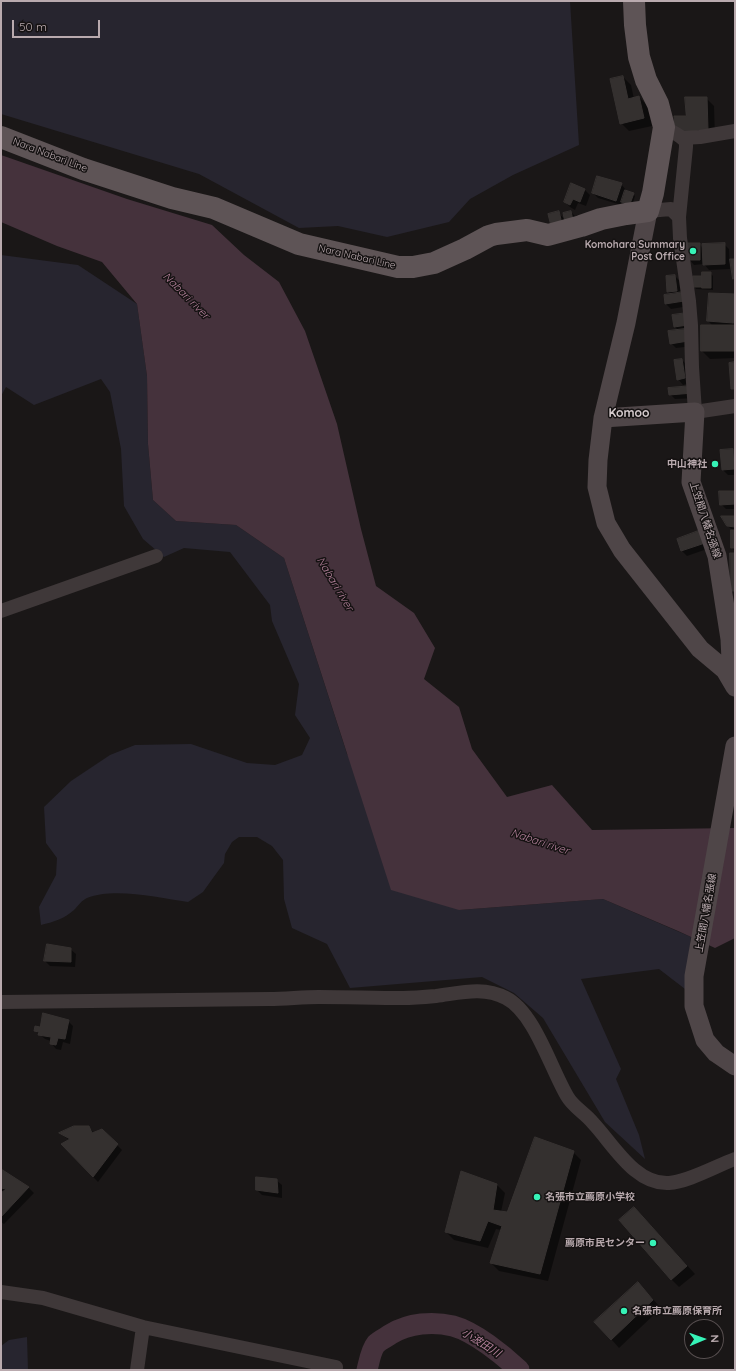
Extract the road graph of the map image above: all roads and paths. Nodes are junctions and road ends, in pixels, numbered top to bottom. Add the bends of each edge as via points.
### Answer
1 (634, 1) edge
2 (664, 127) junction
3 (735, 131) edge
4 (1, 137) edge
5 (683, 138) junction
6 (648, 211) junction
7 (679, 217) junction
8 (735, 406) edge
9 (695, 412) junction
10 (603, 418) junction
11 (156, 556) dead end
12 (1, 611) edge
13 (725, 670) junction
14 (735, 687) edge
15 (734, 749) edge
16 (1, 1002) edge
17 (735, 1066) edge
18 (735, 1159) edge
19 (1, 1292) edge
20 (143, 1327) junction
21 (137, 1370) edge
22 (335, 1370) edge

1 - 2 main road via 639,57 646,80 658,104
2 - 5 street
2 - 6 main road
3 - 5 street
4 - 6 main road, Nara Nabari Line via 83,169 172,198 214,208 299,244 398,267 413,267 434,262 496,234 527,230 548,235 601,219
5 - 7 street via 686,147
6 - 7 street via 671,209
6 - 10 main road via 626,323
7 - 9 street via 691,325
8 - 9 street
9 - 10 main road
9 - 13 main road, 上笠間八幡名張線 via 691,482 717,556 730,639 731,660
10 - 13 main road via 597,487 606,524 622,550 700,649
11 - 12 street
13 - 14 main road
15 - 17 main road, 上笠間八幡名張線 via 694,976 694,1006 705,1040 716,1053
16 - 18 street via 405,998 472,990 493,993 508,998 522,1011 568,1098 604,1134 627,1162 647,1178 667,1184 678,1182
19 - 20 street via 43,1298
20 - 21 street
20 - 22 street via 336,1367

